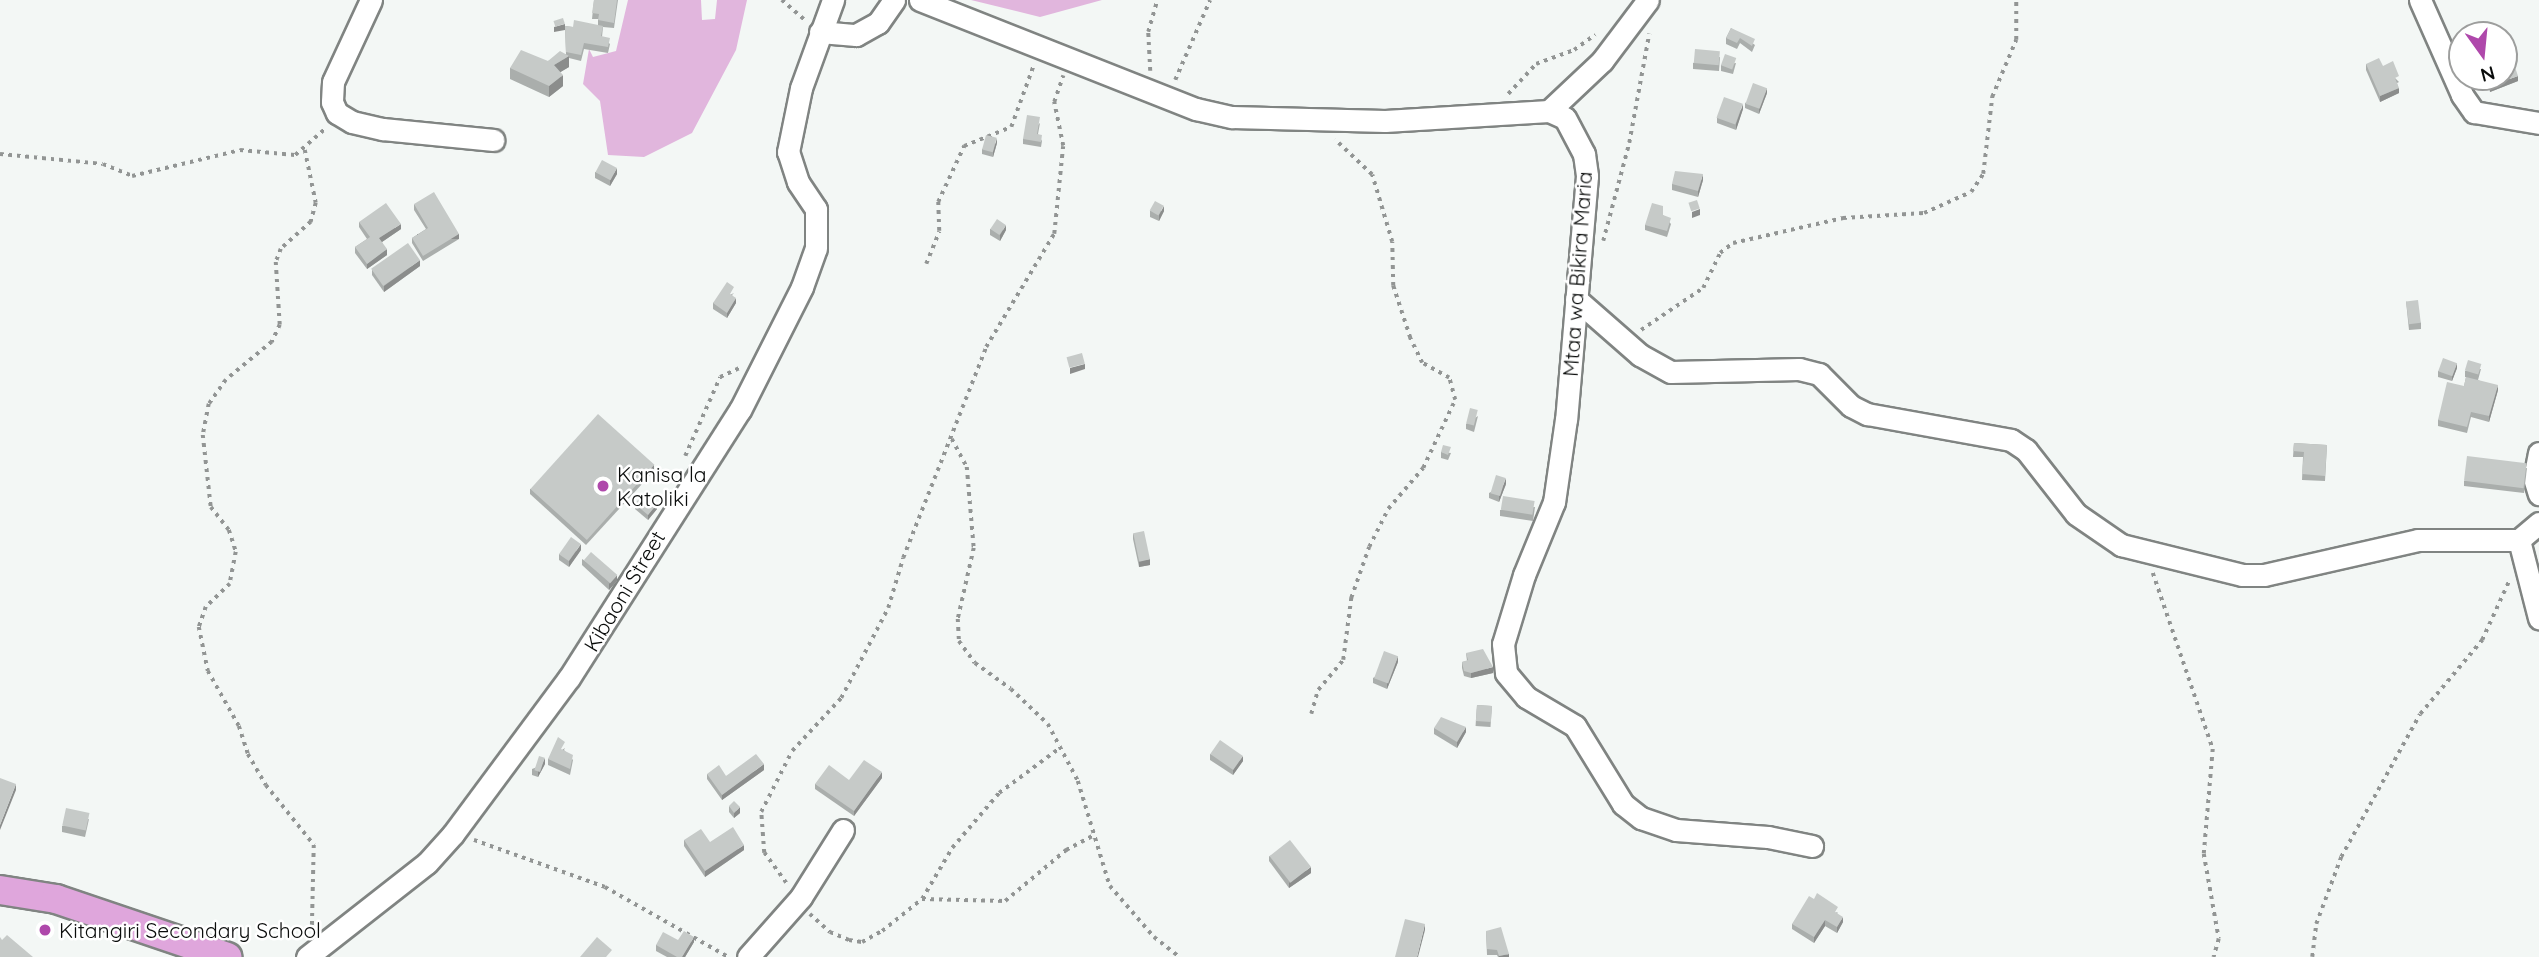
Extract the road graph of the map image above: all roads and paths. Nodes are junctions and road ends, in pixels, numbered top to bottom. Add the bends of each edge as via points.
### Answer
1 (371, 0) edge
2 (782, 0) edge
3 (833, 0) edge
4 (894, 0) edge
5 (920, 0) edge
6 (1157, 0) edge
7 (1210, 0) edge
8 (2016, 0) edge
9 (2420, 0) edge
10 (1649, 10) edge
11 (1601, 26) dead end
12 (820, 32) junction
13 (1050, 48) junction
14 (1159, 94) junction
15 (1549, 111) junction
16 (337, 113) junction
17 (1475, 117) junction
18 (1304, 120) junction
19 (2539, 123) edge
20 (493, 140) dead end
21 (305, 150) junction
22 (0, 155) edge
23 (1598, 251) dead end
24 (926, 264) dead end
25 (1576, 299) junction
26 (1628, 342) junction
27 (759, 366) junction
28 (951, 438) junction
29 (2539, 453) edge
30 (2539, 494) edge
31 (683, 497) junction
32 (2539, 523) edge
33 (2520, 547) junction
34 (2144, 550) junction
35 (2539, 618) edge
36 (1311, 714) dead end
37 (1061, 747) junction
38 (843, 830) dead end
39 (453, 834) junction
40 (1092, 836) junction
41 (1812, 846) dead end
42 (0, 890) edge
43 (801, 897) junction
44 (922, 899) junction
45 (311, 953) edge
46 (227, 957) edge
47 (728, 957) edge
48 (748, 957) edge
49 (1180, 957) edge
50 (2214, 957) edge
51 (2312, 957) edge

1 - 16 street via 333,82 331,102
2 - 12 path
3 - 12 street, Kibaoni Street
4 - 12 street via 878,23 856,35
5 - 13 street
6 - 14 path via 1148,32
7 - 14 path
8 - 26 path via 2016,40 1992,97 1983,174 1971,192 1924,213 1843,218 1733,243 1720,253 1703,288
9 - 19 street via 2474,112
10 - 15 street
10 - 23 path via 1629,143
11 - 17 path via 1584,44 1536,64 1511,92
12 - 27 street, Kibaoni Street via 788,152 798,183 816,209 816,248 802,287
13 - 14 street
13 - 24 path via 1011,127 964,146 938,202 939,231
13 - 28 path via 1063,77 1054,102 1063,146 1054,234 991,337
14 - 18 street via 1231,117
15 - 17 street
15 - 25 street, Mtaa wa Bikira Maria via 1565,118 1584,154 1587,176
16 - 20 street via 352,122 383,129
16 - 21 path
17 - 18 street
18 - 36 path via 1345,146 1372,176 1391,242 1393,286 1410,338 1422,363 1449,378 1455,400 1423,468 1388,509 1369,547 1351,598 1343,660 1318,690
21 - 22 path via 283,155 240,150 131,176 103,164
21 - 45 path via 316,204 311,222 281,249 276,262 280,325 271,342 226,380 209,404 203,435 211,507 229,530 236,560 230,584 206,607 200,627 208,671 239,726 248,754 266,785 314,845
25 - 26 street
25 - 41 street, Mtaa wa Bikira Maria via 1558,481 1506,632 1506,673 1526,697 1575,726 1623,804 1641,818 1676,830 1768,837
26 - 34 street via 1648,361 1671,372 1799,369 1819,374 1851,406 1867,414 2011,440 2026,450 2076,513 2101,535
27 - 31 street, Kibaoni Street via 719,445
27 - 31 path via 731,370 720,377 709,395 685,457
28 - 37 path via 967,467 974,548 957,631 964,652 1026,702
28 - 43 path via 888,608 841,698 792,751 761,812 764,853 775,873
29 - 30 street via 2534,478
31 - 39 street, Kibaoni Street via 569,678
32 - 33 street
33 - 34 street via 2418,540 2264,575 2242,575
33 - 35 street
33 - 51 path via 2482,640 2420,714 2341,857 2316,924
34 - 50 path via 2178,635 2213,749 2204,854 2218,939
37 - 40 path via 1078,781
37 - 44 path via 999,793 952,848
38 - 43 street
39 - 45 street, Kibaoni Street via 427,863
39 - 47 path via 604,887 690,931
40 - 44 path via 1066,850 1005,901
40 - 49 path via 1110,886 1154,937
42 - 46 main road via 55,899
43 - 44 path via 817,923 862,942
43 - 48 street

